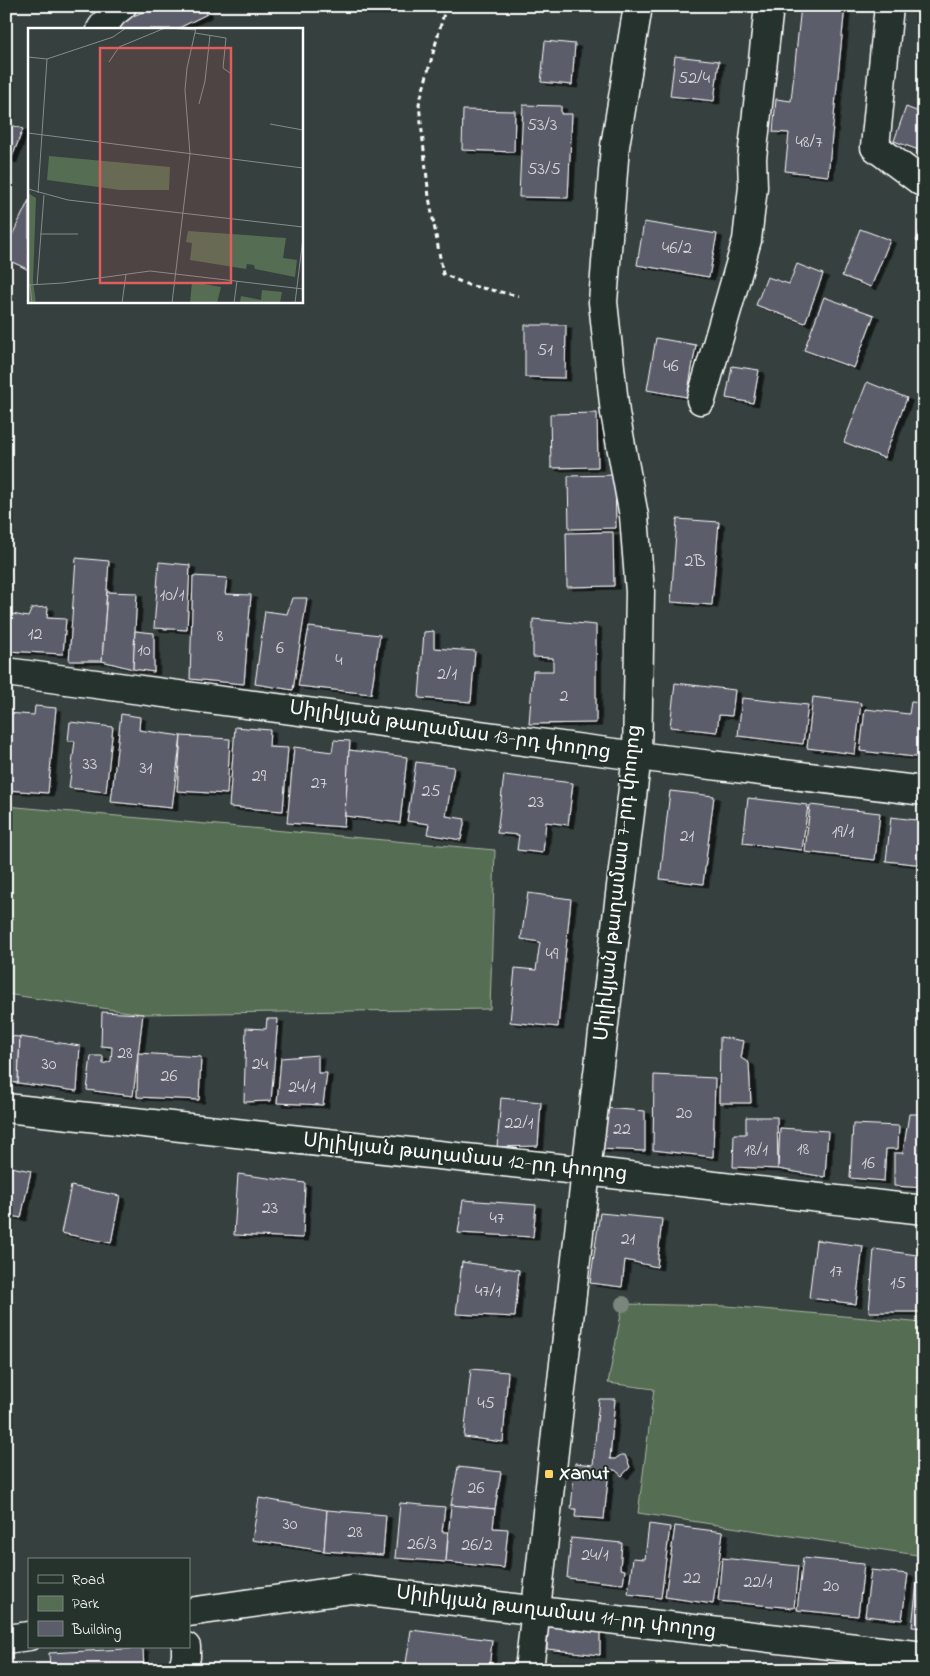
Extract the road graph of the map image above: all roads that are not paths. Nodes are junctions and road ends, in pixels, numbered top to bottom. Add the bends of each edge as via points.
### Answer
1 (122, 6) edge
2 (638, 6) edge
3 (769, 6) edge
4 (890, 6) edge
5 (101, 28) edge
6 (922, 182) dead end
7 (701, 400) dead end
8 (6, 672) edge
9 (637, 756) junction
10 (924, 791) edge
11 (6, 1108) edge
12 (586, 1170) junction
13 (924, 1210) edge
14 (535, 1610) junction
15 (190, 1612) edge
16 (28, 1636) edge
17 (6, 1639) edge
18 (186, 1648) edge
19 (924, 1656) edge
20 (182, 1670) edge
21 (529, 1670) edge

1 - 5 street
2 - 9 street, Սիլիկյան թաղամաս 7-րդ փողոց via 615,146 603,302 615,413 634,516 640,592
3 - 7 street via 752,158 747,240
4 - 6 street via 875,147
8 - 9 street, Սիլիկյան թաղամաս 13-րդ փողոց
9 - 10 street, Սիլիկյան թաղամաս 13-րդ փողոց
9 - 12 street, Սիլիկյան թաղամաս 7-րդ փողոց
11 - 12 street, Սիլիկյան թաղամաս 12-րդ փողոց
12 - 13 street, Սիլիկյան թաղամաս 12-րդ փողոց
12 - 14 street, Սիլիկյան թաղամաս 7-րդ փողոց
14 - 15 street, Սիլիկյան թաղամաս 11-րդ փողոց via 352,1589
14 - 19 street, Սիլիկյան թաղամաս 11-րդ փողոց
14 - 21 street, Սիլիկյան թաղամաս 7-րդ փողոց
16 - 17 street
18 - 20 street

